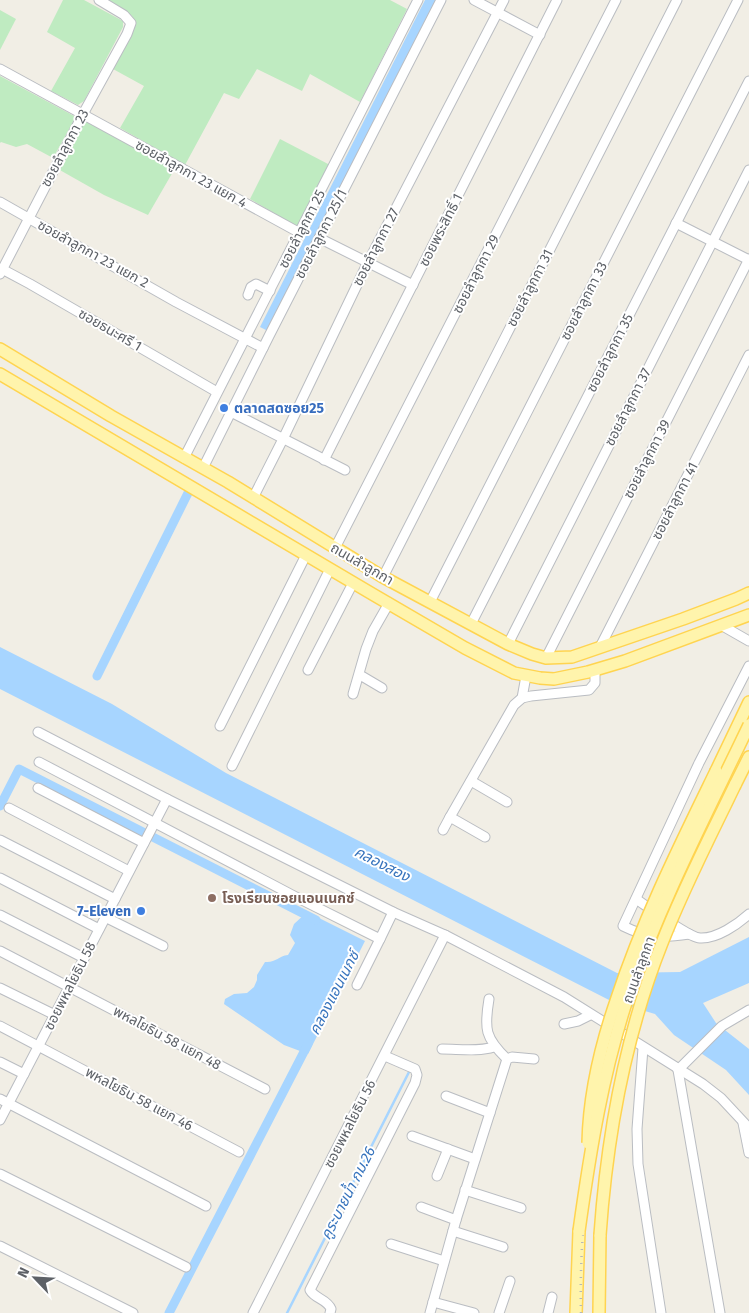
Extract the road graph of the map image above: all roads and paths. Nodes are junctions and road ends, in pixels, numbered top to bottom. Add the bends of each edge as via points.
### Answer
1 (99, 0) edge
2 (418, 0) edge
3 (441, 0) edge
4 (474, 0) edge
5 (504, 0) edge
6 (557, 0) edge
7 (616, 0) edge
8 (677, 0) edge
9 (738, 0) edge
10 (498, 12) junction
11 (540, 35) junction
12 (0, 69) edge
13 (749, 81) edge
14 (83, 114) junction
15 (749, 170) edge
16 (0, 202) edge
17 (28, 218) junction
18 (676, 223) junction
19 (300, 233) junction
20 (319, 238) junction
21 (712, 241) junction
22 (749, 260) edge
23 (368, 262) junction
24 (1, 272) edge
25 (413, 285) junction
26 (270, 291) junction
27 (248, 295) dead end
28 (245, 339) junction
29 (263, 348) junction
30 (0, 349) edge
31 (749, 355) edge
32 (0, 374) edge
33 (217, 392) junction
34 (231, 412) junction
35 (283, 439) junction
36 (184, 458) junction
37 (324, 460) junction
38 (203, 468) junction
39 (345, 470) dead end
40 (253, 498) junction
41 (335, 548) junction
42 (306, 555) junction
43 (330, 569) junction
44 (383, 577) junction
45 (353, 583) junction
46 (749, 593) edge
47 (430, 602) junction
48 (389, 603) junction
49 (746, 618) edge
50 (471, 624) junction
51 (721, 625) junction
52 (749, 641) edge
53 (508, 644) junction
54 (600, 647) junction
55 (546, 658) junction
56 (749, 666) edge
57 (308, 670) dead end
58 (595, 670) junction
59 (360, 675) junction
60 (526, 676) junction
61 (382, 688) dead end
62 (353, 694) dead end
63 (522, 698) junction
64 (749, 702) edge
65 (749, 725) edge
66 (220, 726) dead end
67 (38, 732) dead end
68 (749, 757) edge
69 (39, 762) dead end
70 (232, 766) dead end
71 (470, 781) junction
72 (38, 788) dead end
73 (167, 799) junction
74 (507, 802) dead end
75 (8, 808) dead end
76 (450, 817) junction
77 (443, 830) dead end
78 (149, 834) junction
79 (485, 837) dead end
80 (0, 840) edge
81 (129, 871) junction
82 (0, 878) edge
83 (115, 899) junction
84 (636, 899) junction
85 (393, 912) junction
86 (749, 914) edge
87 (0, 915) edge
88 (105, 917) junction
89 (99, 929) junction
90 (690, 934) junction
91 (444, 935) junction
92 (380, 939) junction
93 (163, 946) dead end
94 (0, 951) edge
95 (84, 958) junction
96 (357, 985) dead end
97 (70, 986) junction
98 (0, 988) edge
99 (489, 999) dead end
100 (749, 1010) edge
101 (55, 1015) junction
102 (590, 1015) junction
103 (564, 1024) dead end
104 (0, 1026) edge
105 (39, 1046) junction
106 (494, 1046) junction
107 (643, 1048) junction
108 (442, 1049) dead end
109 (385, 1056) junction
110 (507, 1059) junction
111 (534, 1059) dead end
112 (0, 1062) edge
113 (678, 1070) junction
114 (24, 1074) junction
115 (265, 1089) dead end
116 (446, 1096) dead end
117 (4, 1102) edge
118 (490, 1113) junction
119 (0, 1120) edge
120 (746, 1125) edge
121 (412, 1136) dead end
122 (448, 1149) junction
123 (239, 1152) dead end
124 (749, 1153) edge
125 (475, 1159) junction
126 (588, 1167) junction
127 (0, 1174) edge
128 (436, 1176) dead end
129 (465, 1190) junction
130 (206, 1206) dead end
131 (421, 1207) dead end
132 (521, 1208) dead end
133 (456, 1220) junction
134 (453, 1231) junction
135 (391, 1244) dead end
136 (0, 1246) edge
137 (503, 1247) dead end
138 (444, 1261) junction
139 (186, 1268) dead end
140 (510, 1281) dead end
141 (552, 1297) dead end
142 (434, 1302) junction
143 (133, 1313) edge
144 (253, 1313) edge
145 (330, 1313) edge
146 (430, 1313) edge
147 (474, 1313) edge
148 (499, 1313) edge
149 (548, 1313) edge
150 (576, 1313) edge
151 (599, 1313) edge
152 (661, 1313) edge
153 (720, 1313) edge

1 - 14 street, ซอยลำลูกกา 23 via 131,23
2 - 19 street, ซอยลำลูกกา 25
3 - 20 street, ซอยลำลูกกา 25/1
4 - 10 street
5 - 10 street, ซอยลำลูกกา 27
6 - 11 street, ซอยพระสิทธิ์ 1
7 - 41 street, ซอยลำลูกกา 29
8 - 44 street, ซอยลำลูกกา 31
9 - 47 street, ซอยลำลูกกา 33
10 - 11 street
10 - 23 street, ซอยลำลูกกา 27
11 - 25 street, ซอยพระสิทธิ์ 1
12 - 14 street, ซอยลำลูกกา 23 แยก 4
13 - 18 street, ซอยลำลูกกา 35
14 - 17 street, ซอยลำลูกกา 23
14 - 19 street, ซอยลำลูกกา 23 แยก 4
15 - 21 street, ซอยลำลูกกา 37
16 - 17 street, ซอยลำลูกกา 23 แยก 2
17 - 24 street, ซอยลำลูกกา 23
17 - 28 street, ซอยลำลูกกา 23 แยก 2
18 - 21 street
18 - 50 street, ซอยลำลูกกา 35
19 - 26 street, ซอยลำลูกกา 25
20 - 23 street
20 - 29 street, ซอยลำลูกกา 25/1
21 - 22 street
21 - 53 street, ซอยลำลูกกา 37
22 - 55 street, ซอยลำลูกกา 39
23 - 25 street
23 - 35 street, ซอยลำลูกกา 27
24 - 33 street, ซอยธนะศรี 1 via 38,288
25 - 37 street, ซอยพระสิทธิ์ 1
26 - 27 street via 256,284
26 - 28 street, ซอยลำลูกกา 25
28 - 29 street, ซอยลำลูกกา 23 แยก 2
28 - 33 street, ซอยลำลูกกา 25
29 - 34 street, ซอยลำลูกกา 25/1
30 - 36 main road, ถนนลำลูกกา
31 - 54 street, ซอยลำลูกกา 41
32 - 42 main road, ถนนลำลูกกา
33 - 36 street, ซอยลำลูกกา 25
34 - 35 street
34 - 38 street, ซอยลำลูกกา 25/1
35 - 37 street
35 - 40 street, ซอยลำลูกกา 27
36 - 38 main road, ถนนลำลูกกา
37 - 39 street
38 - 40 main road, ถนนลำลูกกา
40 - 41 main road, ถนนลำลูกกา
41 - 44 main road, ถนนลำลูกกา
42 - 43 main road, ถนนลำลูกกา
42 - 66 street
43 - 45 main road, ถนนลำลูกกา
43 - 70 street
44 - 47 main road, ถนนลำลูกกา
45 - 48 main road, ถนนลำลูกกา
45 - 57 street
46 - 54 main road, ถนนลำลูกกา
47 - 50 main road, ถนนลำลูกกา
48 - 59 street via 373,631
48 - 60 main road, ถนนลำลูกกา via 495,664
49 - 51 main road, ถนนลำลูกกา
50 - 53 main road, ถนนลำลูกกา
51 - 52 street
51 - 58 main road, ถนนลำลูกกา
53 - 55 main road, ถนนลำลูกกา
54 - 55 main road, ถนนลำลูกกา via 572,657
56 - 84 street via 699,763
58 - 60 main road, ถนนลำลูกกา via 554,679
58 - 63 street via 595,683 589,690
59 - 61 street
59 - 62 street
60 - 63 street
63 - 71 street via 514,705
64 - 126 main road, bridge via 636,943 604,1040 589,1114
65 - 126 main road, ถนนลำลูกกา, bridge via 664,905 636,973 612,1055
67 - 73 street
68 - 151 main road, ถนนลำลูกกา, bridge via 676,908 641,1002 625,1060 606,1166 600,1234
69 - 78 street
71 - 74 street
71 - 76 street
72 - 78 street
73 - 78 street, ซอยพหลโยธิน 58
73 - 85 street
75 - 81 street
76 - 77 street
76 - 79 street
78 - 81 street, ซอยพหลโยธิน 58
78 - 92 street
80 - 83 street
81 - 83 street, ซอยพหลโยธิน 58
82 - 89 street
83 - 88 street, ซอยพหลโยธิน 58
84 - 90 street
84 - 90 street via 623,926 648,936
85 - 91 street
85 - 92 street
86 - 90 street via 729,930 701,938
87 - 95 street
88 - 89 street, ซอยพหลโยธิน 58
88 - 93 street
89 - 95 street, ซอยพหลโยธิน 58
91 - 102 street via 564,997
91 - 109 street, ซอยพหลโยธิน 56
92 - 96 street
94 - 97 street, พหลโยธิน 58 แยก 48
95 - 97 street, ซอยพหลโยธิน 58
97 - 101 street, ซอยพหลโยธิน 58
97 - 115 street, พหลโยธิน 58 แยก 48
98 - 101 street
99 - 106 street via 486,1022
100 - 113 street via 722,1026
101 - 105 street, ซอยพหลโยธิน 58
102 - 103 street
102 - 107 street
104 - 105 street, พหลโยธิน 58 แยก 46
105 - 114 street, ซอยพหลโยธิน 58
105 - 123 street, พหลโยธิน 58 แยก 46
106 - 108 street via 478,1050
106 - 110 street
107 - 113 street
107 - 152 street via 637,1129 638,1164
109 - 144 street, ซอยพหลโยธิน 56
109 - 145 street via 414,1068 417,1075 310,1290 329,1304
110 - 111 street
110 - 118 street
112 - 114 street
113 - 120 street via 721,1098
113 - 153 street
114 - 117 street, ซอยพหลโยธิน 58
116 - 118 street
117 - 119 street, ซอยพหลโยธิน 58
117 - 130 street
118 - 125 street
120 - 124 street
121 - 122 street
122 - 125 street
122 - 128 street
125 - 129 street
126 - 150 main road, ถนนลำลูกกา, bridge via 579,1231
127 - 139 street
129 - 132 street
129 - 133 street
131 - 133 street
133 - 134 street
134 - 137 street
134 - 138 street
135 - 138 street
136 - 143 street
138 - 142 street
140 - 148 street
141 - 149 street
142 - 146 street
142 - 147 street

